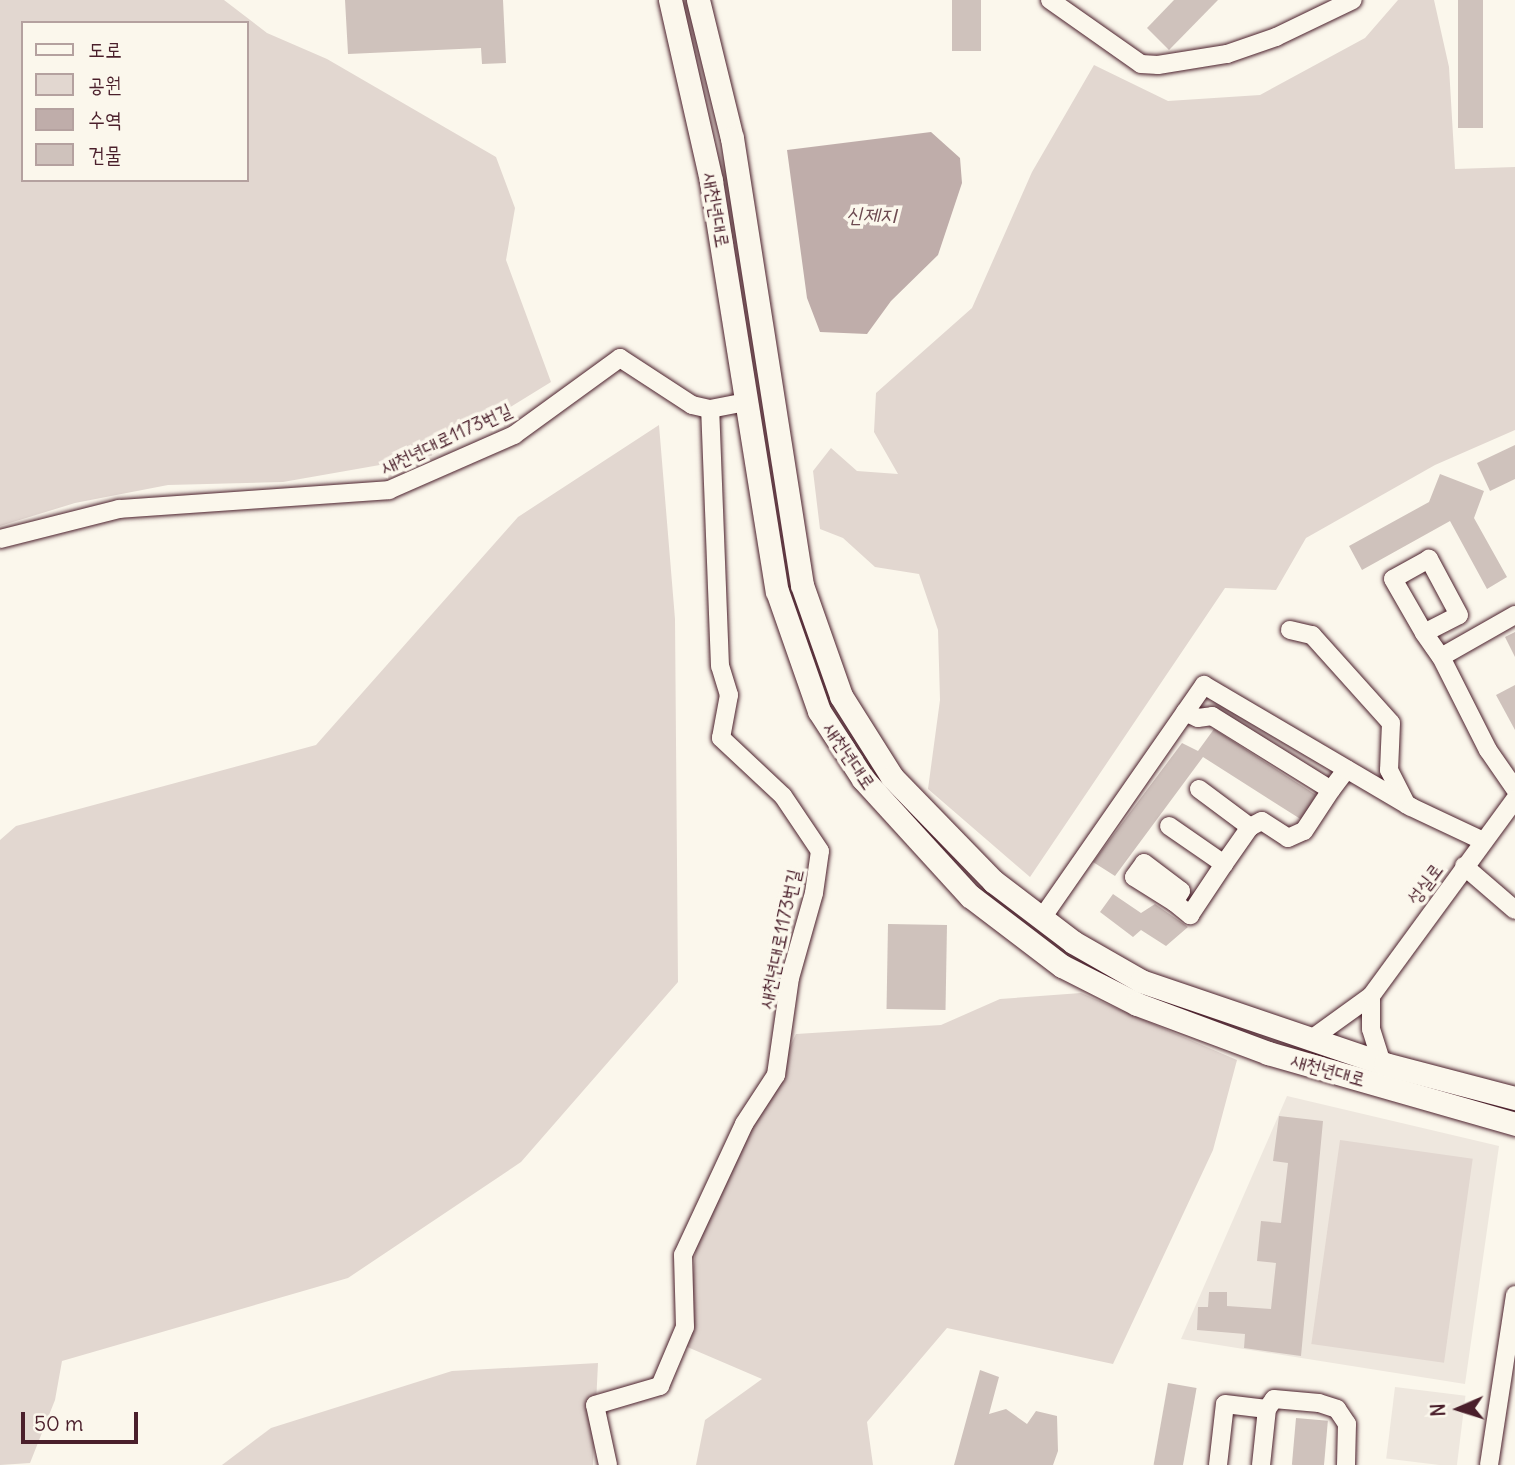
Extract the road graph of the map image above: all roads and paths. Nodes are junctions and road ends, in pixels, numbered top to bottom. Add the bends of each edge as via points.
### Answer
1 (670, 0) edge
2 (698, 0) edge
3 (1050, 0) edge
4 (1353, 0) edge
5 (756, 283) junction
6 (729, 288) junction
7 (747, 402) junction
8 (710, 409) junction
9 (785, 480) junction
10 (759, 484) junction
11 (0, 539) edge
12 (1515, 615) edge
13 (1290, 631) dead end
14 (1424, 634) dead end
15 (1441, 657) junction
16 (1185, 712) junction
17 (1347, 769) junction
18 (1199, 789) dead end
19 (1515, 789) edge
20 (1331, 790) junction
21 (1515, 799) edge
22 (1406, 805) junction
23 (1169, 826) dead end
24 (1250, 827) junction
25 (1481, 840) junction
26 (1224, 864) junction
27 (1464, 866) junction
28 (1174, 902) dead end
29 (1515, 910) edge
30 (1042, 918) junction
31 (1371, 996) junction
32 (1310, 1040) junction
33 (1382, 1075) junction
34 (1515, 1098) edge
35 (1515, 1124) edge
36 (1515, 1295) edge
37 (1511, 1349) edge
38 (1267, 1409) junction
39 (608, 1465) edge
40 (1219, 1465) edge
41 (1261, 1465) edge
42 (1346, 1465) edge
43 (1489, 1465) edge

1 - 6 main road, 새천년대로 via 711,181
2 - 5 main road, 새천년대로 via 732,138
3 - 4 street via 1141,64 1158,65 1227,54
5 - 6 main road
5 - 9 main road, 새천년대로
6 - 7 main road, 새천년대로
7 - 8 street
7 - 10 main road, 새천년대로
8 - 11 street, 새천년대로1173번길 via 692,405 620,358 514,435 389,490 119,509
8 - 39 street, 새천년대로1173번길 via 720,666 729,695 721,738 783,796 820,851 814,893 790,978 776,1074 744,1124 682,1255 685,1328 660,1386 595,1405
9 - 10 main road
9 - 30 main road, 새천년대로 via 802,585 841,696 892,777 932,822 993,881
10 - 33 main road, 새천년대로 via 777,591 819,711 863,779 915,842 970,896 1062,966 1137,1004 1268,1053
12 - 15 street
13 - 22 street via 1312,635 1391,723 1389,770
14 - 15 street
15 - 19 street via 1488,750
16 - 17 street via 1204,685
16 - 20 street via 1198,718 1212,716
16 - 30 street
17 - 20 street
17 - 22 street
18 - 24 street
20 - 24 street via 1304,831 1287,838 1262,821
21 - 25 street, 성실로
22 - 25 street
23 - 26 street
24 - 26 street
25 - 27 street, 성실로
26 - 28 street via 1190,915
27 - 29 street
27 - 31 street, 성실로
30 - 32 main road, 새천년대로 via 1141,981
31 - 32 street, 성실로
31 - 33 street via 1371,1029
32 - 33 main road, 새천년대로
33 - 34 main road, 새천년대로
33 - 35 main road, 새천년대로
36 - 37 street
37 - 43 street
38 - 40 street via 1225,1404
38 - 41 street
38 - 42 street via 1274,1399 1337,1409 1347,1424

